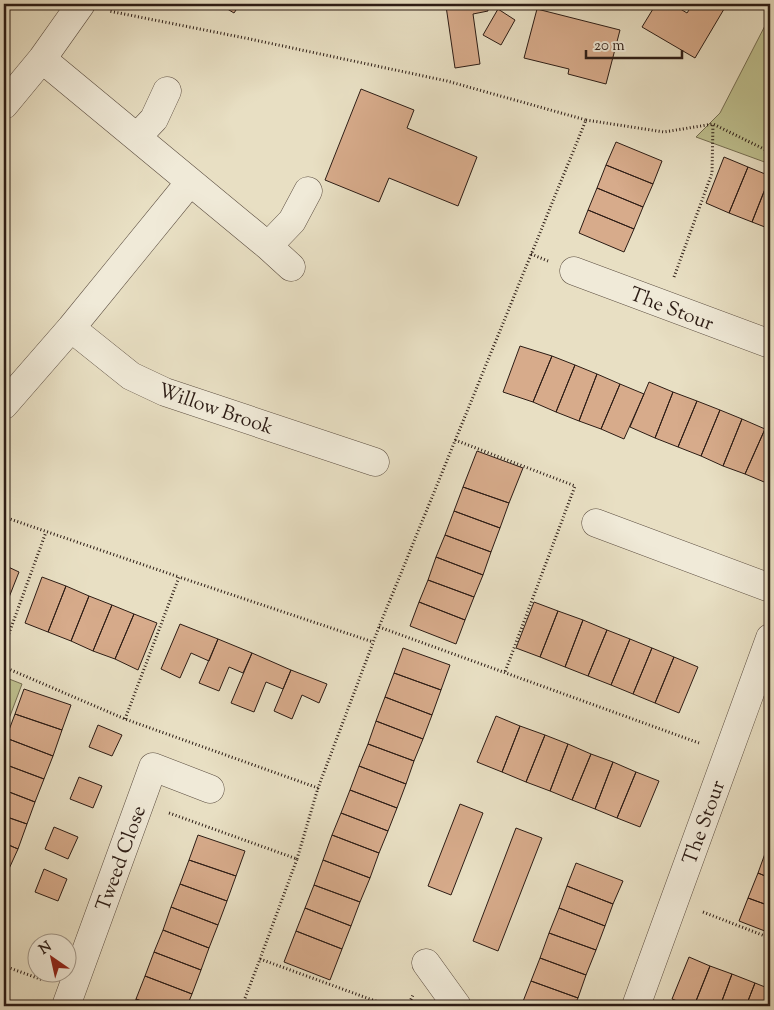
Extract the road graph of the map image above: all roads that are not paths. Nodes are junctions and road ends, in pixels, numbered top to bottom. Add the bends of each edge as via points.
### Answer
1 (80, 5) edge
2 (42, 60) junction
3 (167, 92) dead end
4 (4, 105) edge
5 (137, 137) junction
6 (190, 182) junction
7 (308, 191) dead end
8 (268, 246) junction
9 (292, 267) dead end
10 (574, 271) dead end
11 (71, 328) junction
12 (770, 344) edge
13 (4, 405) edge
14 (375, 462) dead end
15 (596, 523) dead end
16 (770, 588) edge
17 (770, 638) edge
18 (210, 789) dead end
19 (426, 963) dead end
20 (68, 998) edge
21 (457, 1006) edge
22 (636, 1006) edge

1 - 2 street
2 - 4 street
2 - 5 street
3 - 5 street via 154,119
5 - 6 street
6 - 8 street
6 - 11 street
7 - 8 street via 292,221
8 - 9 street
10 - 12 street, The Stour
11 - 13 street
11 - 14 street, Willow Brook via 131,376 157,388
15 - 16 street
17 - 22 street, The Stour
18 - 20 street, Tweed Close via 153,767
19 - 21 street

